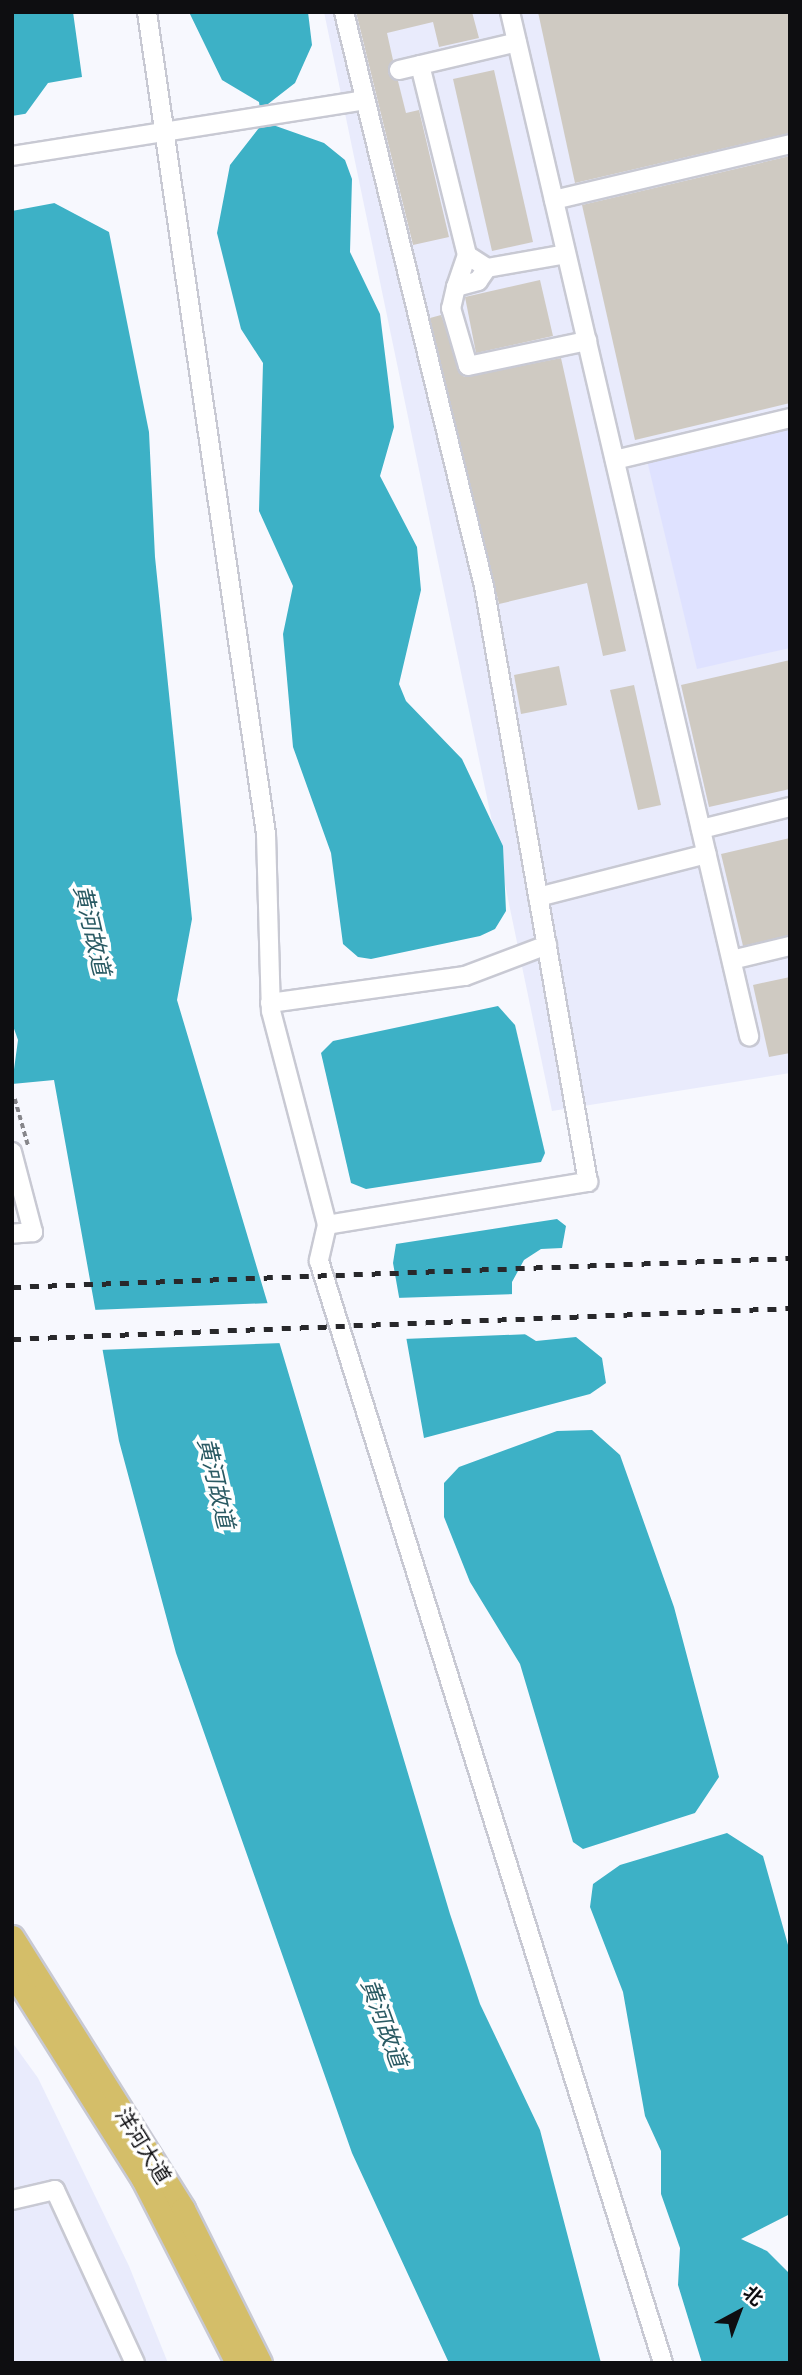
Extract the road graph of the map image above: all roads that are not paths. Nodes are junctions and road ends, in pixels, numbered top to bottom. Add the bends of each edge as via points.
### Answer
1 (147, 12) edge
2 (344, 12) edge
3 (510, 12) edge
4 (517, 43) junction
5 (420, 65) junction
6 (399, 70) dead end
7 (365, 100) junction
8 (160, 130) junction
9 (790, 144) edge
10 (12, 156) edge
11 (554, 200) junction
12 (566, 254) junction
13 (467, 255) junction
14 (487, 268) junction
15 (456, 287) junction
16 (587, 341) junction
17 (790, 418) edge
18 (615, 460) junction
19 (790, 807) edge
20 (701, 829) junction
21 (707, 854) junction
22 (538, 897) junction
23 (547, 945) junction
24 (790, 946) edge
25 (732, 960) junction
26 (271, 1003) junction
27 (749, 1036) dead end
28 (12, 1152) edge
29 (327, 1225) junction
30 (12, 1234) edge
31 (12, 1937) edge
32 (12, 1971) edge
33 (12, 2200) edge
34 (135, 2363) edge
35 (237, 2363) edge
36 (260, 2363) edge
37 (663, 2363) edge

1 - 8 street
2 - 7 street
3 - 4 street
4 - 5 street
4 - 11 street
5 - 6 street
5 - 13 street
7 - 8 street
7 - 22 street via 484,586
8 - 10 street
8 - 26 street via 266,834
9 - 11 street
11 - 12 street
12 - 14 street
12 - 16 street
13 - 14 street
13 - 15 street
14 - 15 street via 478,281
15 - 16 street via 451,308 468,366
16 - 18 street
17 - 18 street
18 - 20 street
19 - 20 street
20 - 21 street
21 - 22 street
21 - 25 street
22 - 23 street
23 - 26 street via 465,976
23 - 29 street via 588,1182
24 - 25 street
25 - 27 street
26 - 29 street
28 - 30 street via 33,1232
29 - 37 street via 319,1261
31 - 36 main road, 洋河大道 via 183,2209
32 - 35 main road, 洋河大道 via 143,2179
33 - 34 street via 55,2190

